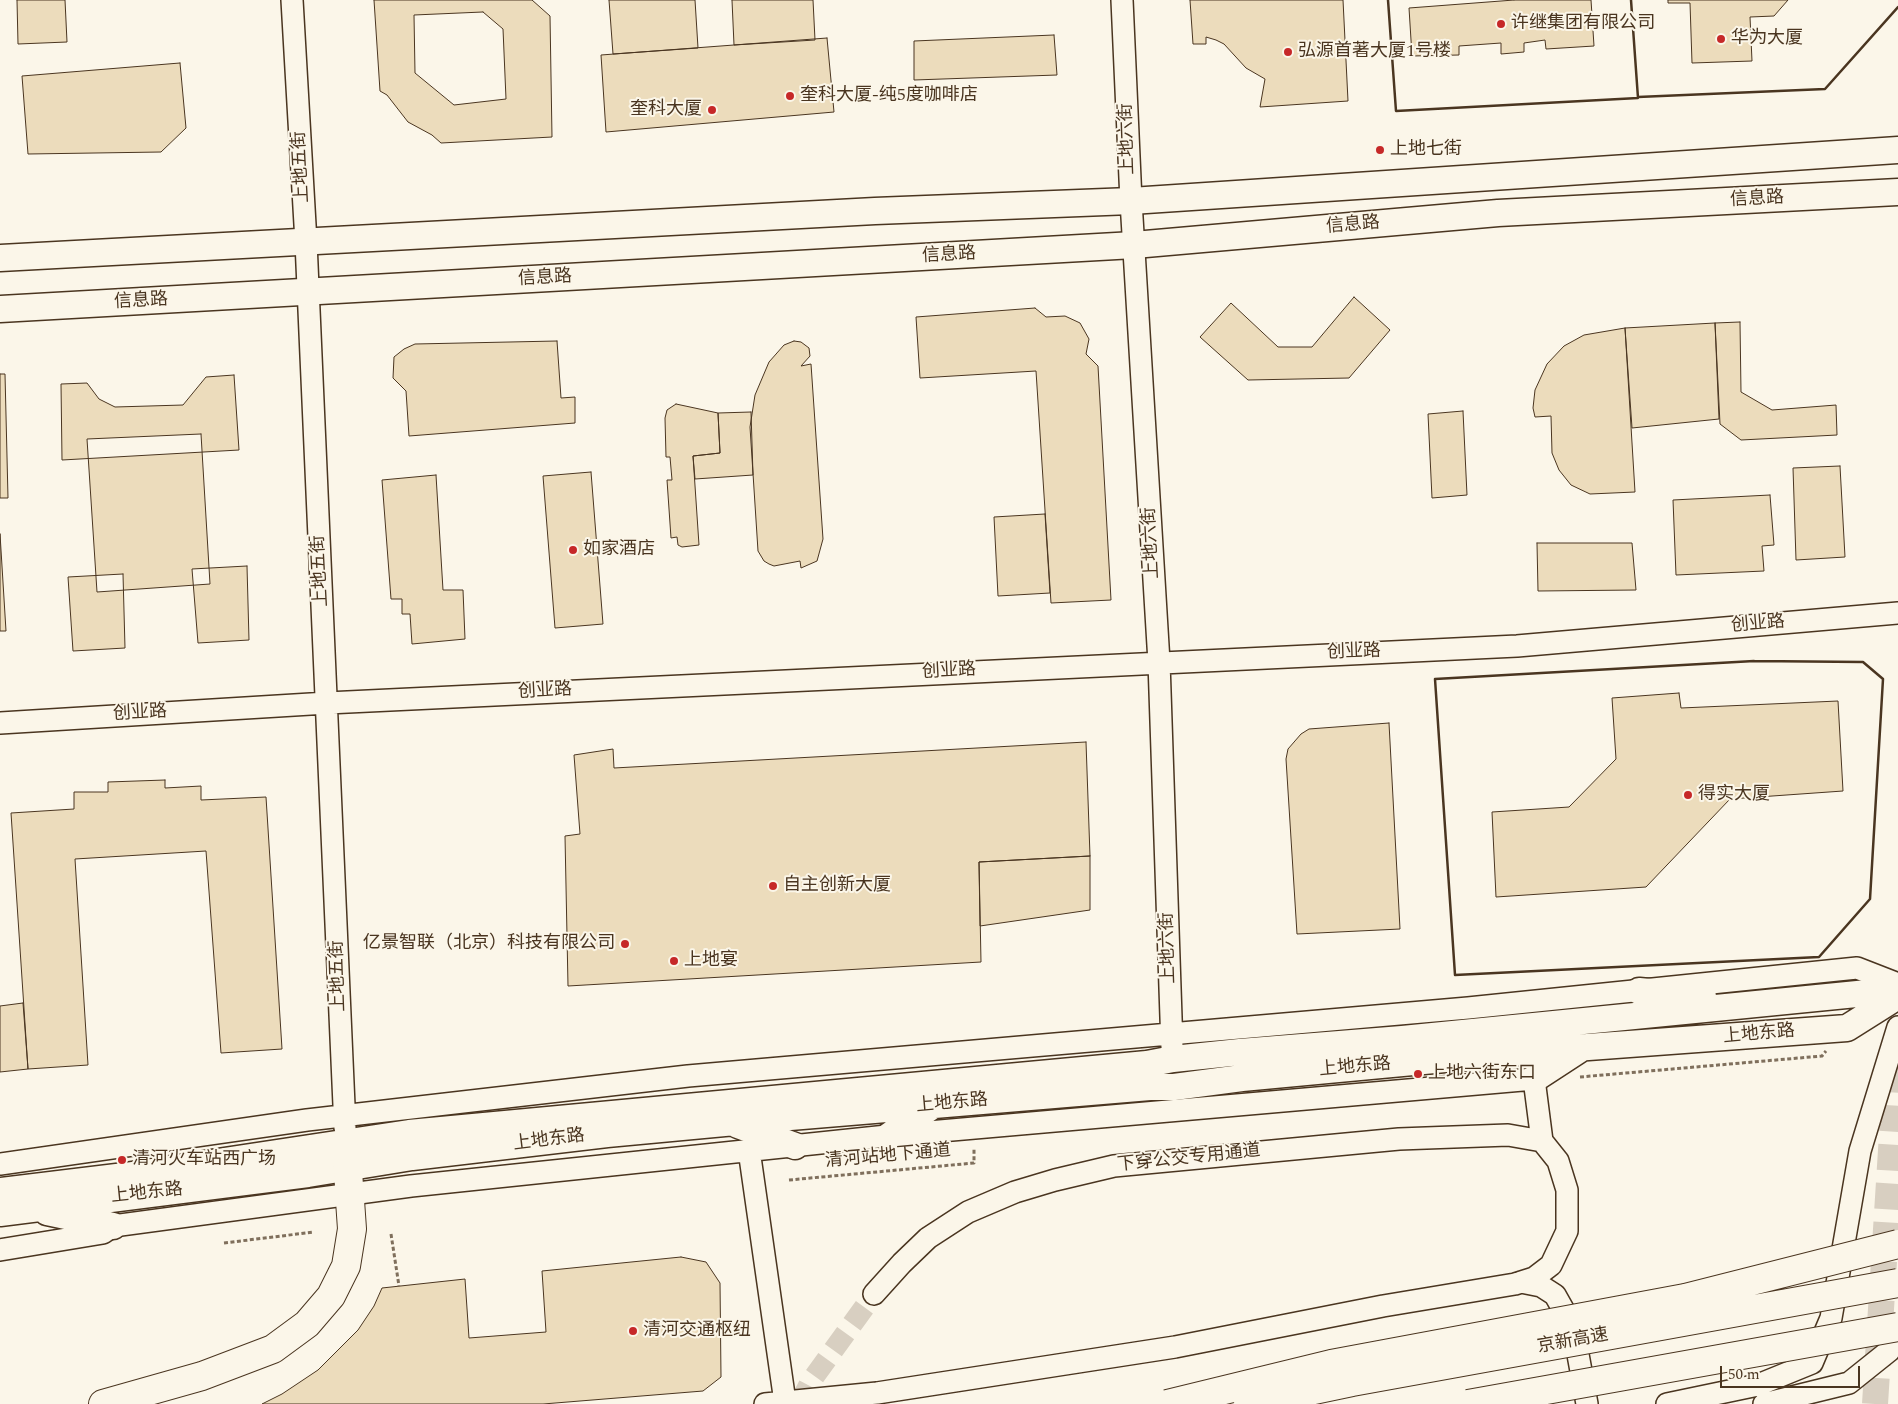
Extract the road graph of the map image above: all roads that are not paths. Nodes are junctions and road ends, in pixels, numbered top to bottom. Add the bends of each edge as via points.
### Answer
1 (292, 0) edge
2 (1122, 0) edge
3 (1898, 150) edge
4 (1898, 192) edge
5 (1131, 202) junction
6 (306, 242) junction
7 (1134, 245) junction
8 (0, 258) edge
9 (308, 292) junction
10 (0, 309) edge
11 (1898, 613) edge
12 (1160, 662) junction
13 (327, 703) junction
14 (0, 723) edge
15 (1898, 984) edge
16 (1898, 990) edge
17 (1639, 991) junction
18 (1898, 996) edge
19 (1723, 1008) junction
20 (1898, 1027) edge
21 (1214, 1029) junction
22 (1172, 1033) junction
23 (1581, 1048) junction
24 (1217, 1054) junction
25 (1172, 1059) junction
26 (1534, 1079) junction
27 (1220, 1081) junction
28 (1174, 1087) junction
29 (933, 1105) junction
30 (1223, 1106) junction
31 (345, 1115) junction
32 (731, 1122) junction
33 (889, 1136) junction
34 (1542, 1141) junction
35 (795, 1146) junction
36 (749, 1150) junction
37 (347, 1155) junction
38 (0, 1164) edge
39 (0, 1191) edge
40 (350, 1194) junction
41 (29, 1208) junction
42 (0, 1214) edge
43 (113, 1226) junction
44 (1898, 1244) edge
45 (0, 1250) edge
46 (1521, 1282) junction
47 (1898, 1283) edge
48 (874, 1294) tunnel mouth
49 (1898, 1326) edge
50 (775, 1403) edge
51 (103, 1404) edge
52 (1166, 1404) edge
53 (1248, 1404) edge
54 (1468, 1404) edge
55 (1587, 1404) edge
56 (1667, 1404) edge
57 (1764, 1404) edge

1 - 6 street, 上地五街
2 - 5 street, 上地六街
3 - 5 main road
4 - 7 main road, 信息路 via 1498,213
5 - 6 main road via 875,211
5 - 7 street, 上地六街
6 - 8 main road
6 - 9 street, 上地五街
7 - 9 main road, 信息路
7 - 12 street, 上地六街
9 - 10 main road, 信息路
9 - 13 street, 上地五街
11 - 12 street, 创业路 via 1517,646
12 - 13 street, 创业路
12 - 22 street, 上地六街
13 - 14 street, 创业路
13 - 31 street, 上地五街
15 - 17 street via 1857,968
16 - 19 main road, 上地东路
17 - 19 main road via 1701,996
17 - 21 street
18 - 23 main road, 上地东路 via 1847,1028
19 - 24 main road, 上地东路
20 - 56 street via 1860,1151 1831,1318 1812,1362 1758,1385
21 - 22 street
21 - 24 street
22 - 25 street, 上地六街
22 - 31 street via 688,1076
23 - 26 main road
23 - 27 main road, 上地东路
24 - 25 main road, 上地东路
24 - 27 street
25 - 28 street, 上地六街
25 - 37 main road, 上地东路 via 1147,1064 419,1132
26 - 30 street
26 - 34 street
27 - 28 main road, 上地东路
27 - 30 street
28 - 29 main road, 上地东路
29 - 32 main road, 上地东路
29 - 33 main road
30 - 33 street
31 - 37 street, 上地五街
31 - 38 street
32 - 35 main road
32 - 37 main road, 上地东路 via 528,1144
33 - 35 street
34 - 46 street via 1558,1161 1568,1190 1567,1232 1551,1265 1534,1278
34 - 48 street, 下穿公交专用通道 via 1508,1135 1389,1140 1114,1166 1015,1192 968,1212 928,1238
35 - 36 street
36 - 40 street
36 - 50 street
37 - 39 main road, 上地东路
37 - 40 highway
37 - 41 main road, 上地东路
40 - 43 street
40 - 51 highway via 352,1230 346,1266 331,1296 307,1324 273,1349 202,1376
41 - 42 main road, 上地东路
41 - 43 main road
43 - 45 street via 103,1233
44 - 52 highway, bridge via 1685,1298 1331,1364
46 - 50 street via 1175,1347 878,1393
46 - 55 street via 1541,1286 1555,1295 1573,1327
47 - 53 highway, 京新高速, bridge via 1352,1382
49 - 54 highway, bridge
49 - 57 street via 1889,1350 1849,1382

